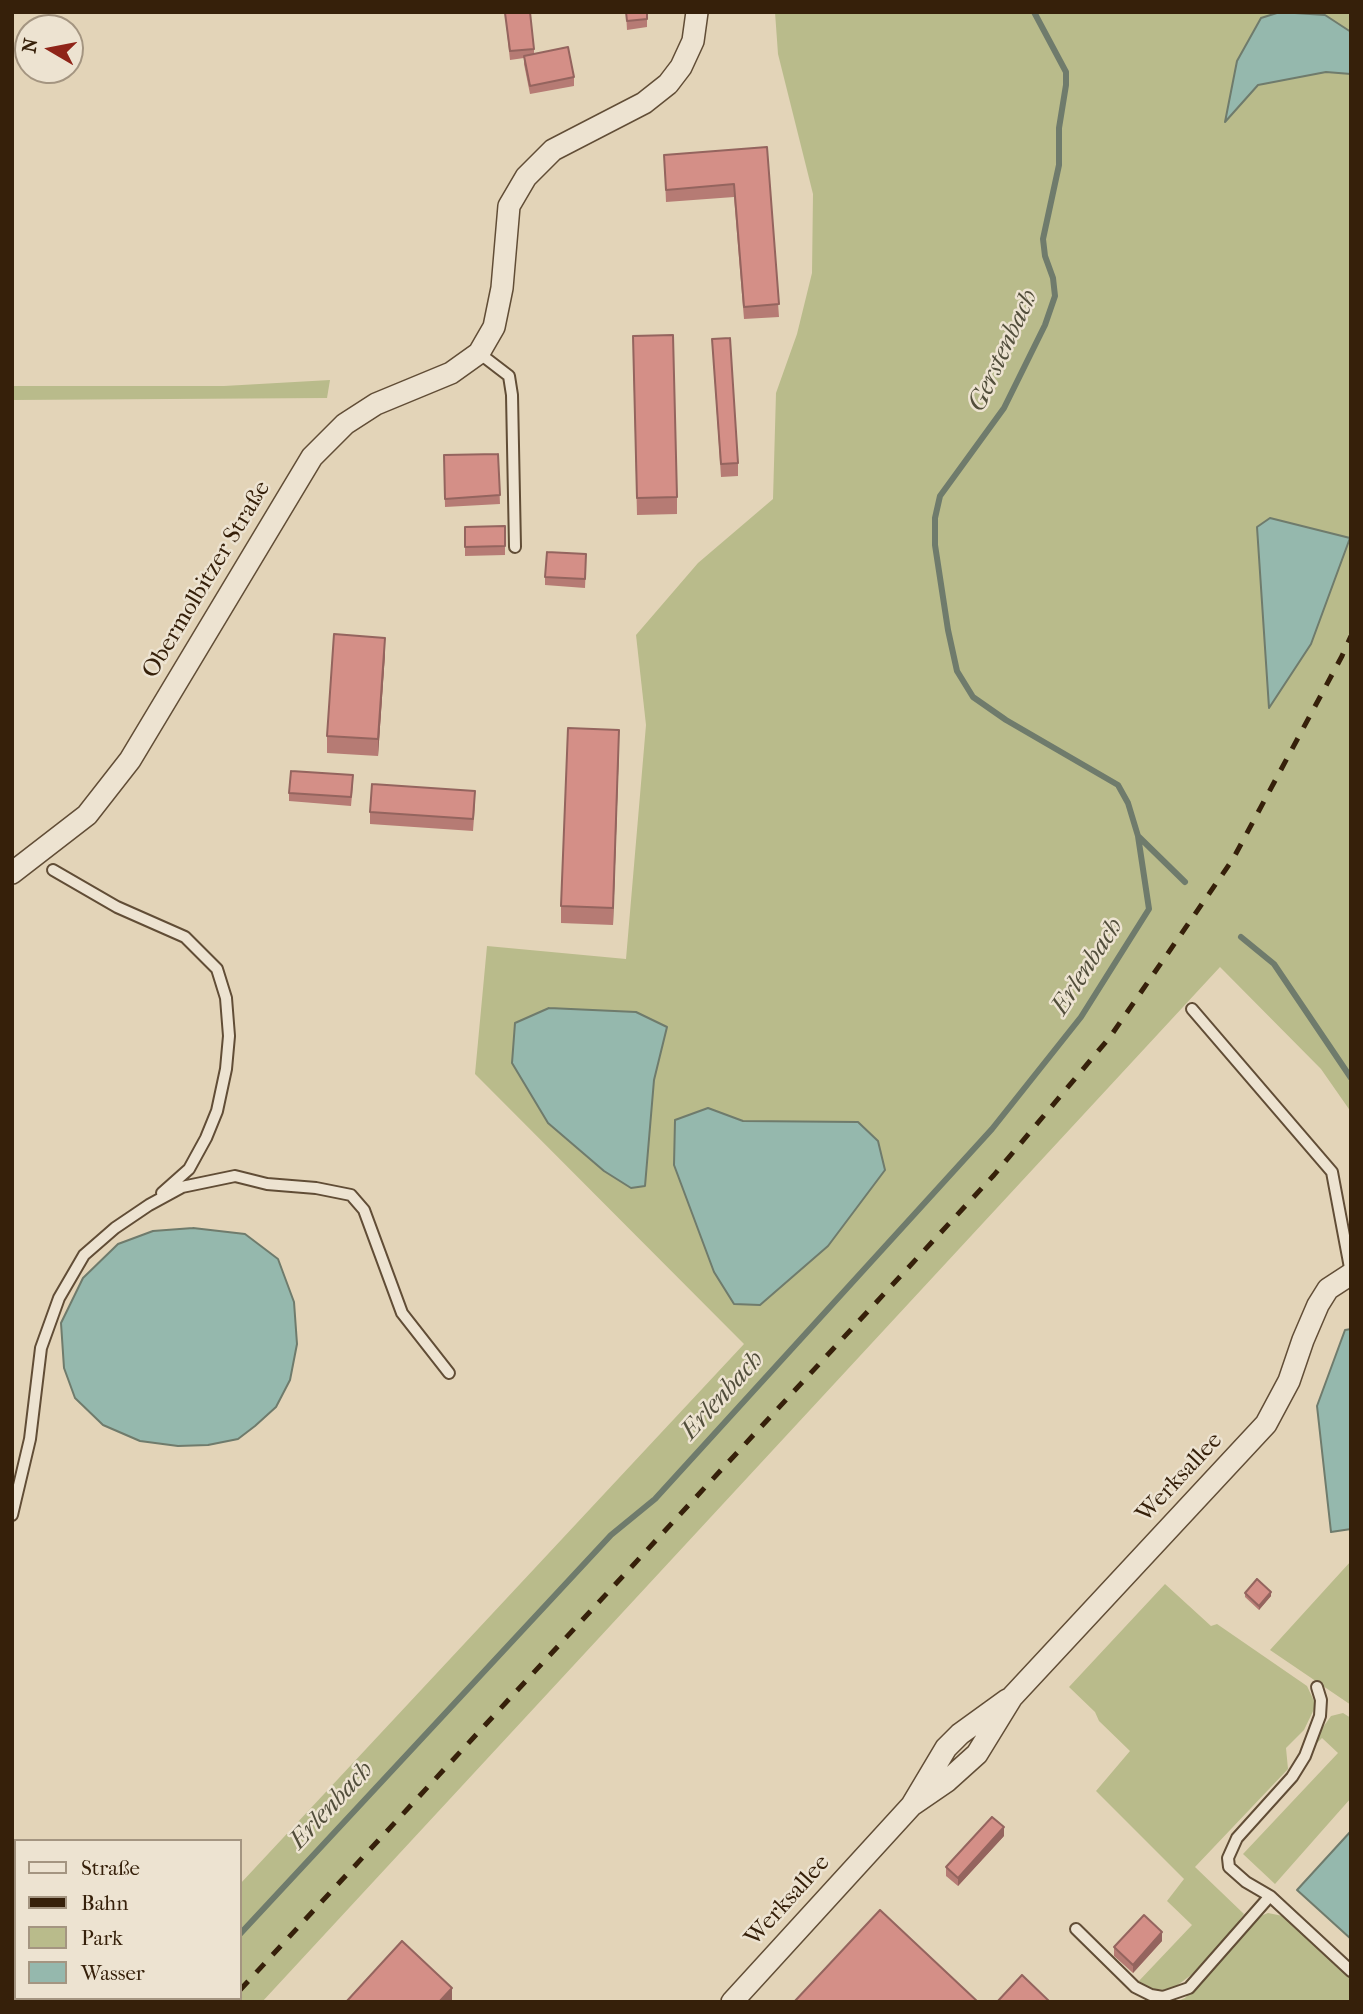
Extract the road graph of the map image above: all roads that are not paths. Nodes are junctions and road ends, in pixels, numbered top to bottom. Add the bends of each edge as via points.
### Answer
1 (697, 12) edge
2 (479, 353) junction
3 (515, 547) dead end
4 (53, 870) dead end
5 (12, 873) edge
6 (1192, 1009) dead end
7 (149, 1205) junction
8 (1351, 1274) edge
9 (449, 1373) dead end
10 (12, 1515) edge
11 (1317, 1686) dead end
12 (1270, 1896) junction
13 (1076, 1929) dead end
14 (1351, 1971) edge
15 (732, 2002) edge

1 - 2 street, Obermolbitzer Straße via 693,41 668,84 644,103 553,150 526,177 509,206 502,288 494,327
2 - 3 lane via 509,376
2 - 5 street, Obermolbitzer Straße via 451,373 376,404 345,424 312,457 130,760 87,816
4 - 7 lane via 117,907 185,937 217,969 226,998 229,1035 217,1111 189,1169
6 - 8 lane via 1332,1172
7 - 9 lane via 182,1187 235,1176 351,1195 364,1210 402,1313
7 - 10 lane via 84,1255 59,1298 41,1348 30,1438
8 - 15 street, Werksallee via 1328,1289 1318,1305 1289,1381 1266,1424 1012,1697 964,1768 912,1805
11 - 12 lane via 1320,1716 1306,1756 1237,1838 1228,1858 1229,1867
12 - 13 lane via 1189,1988 1163,1997 1135,1987
12 - 14 lane

